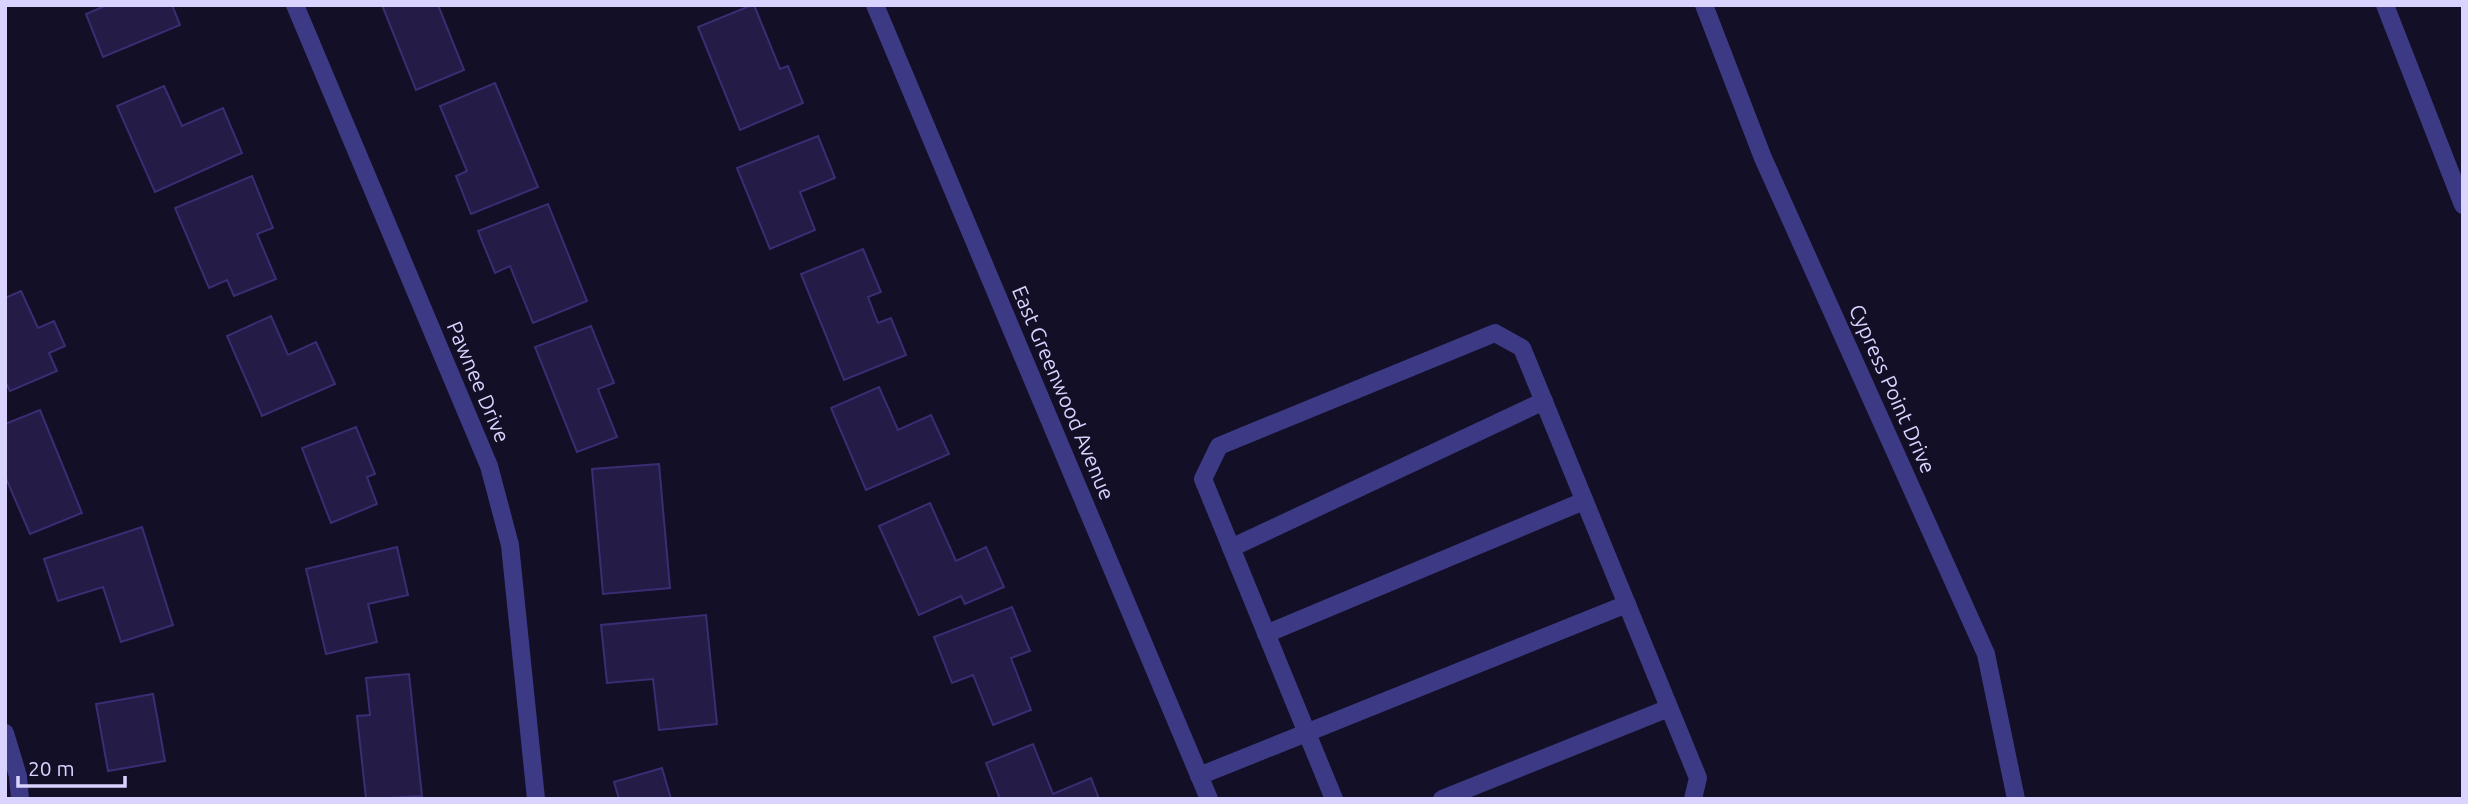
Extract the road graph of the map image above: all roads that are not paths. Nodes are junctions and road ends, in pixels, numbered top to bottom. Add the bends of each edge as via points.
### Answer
1 (295, 5) edge
2 (875, 5) edge
3 (1704, 5) edge
4 (2385, 5) edge
5 (2463, 205) edge
6 (1544, 401) junction
7 (1584, 501) junction
8 (1231, 548) junction
9 (1627, 604) junction
10 (1266, 634) junction
11 (1669, 708) junction
12 (5, 733) edge
13 (1306, 734) junction
14 (1199, 776) junction
15 (20, 799) edge
16 (536, 799) edge
17 (1209, 799) edge
18 (1334, 799) edge
19 (1442, 799) edge
20 (1693, 799) edge
21 (2016, 799) edge

1 - 16 street, Pawnee Drive via 489,466 510,545
2 - 14 street, East Greenwood Avenue
3 - 21 street, Cypress Point Drive via 1763,158 1986,654
4 - 5 street
6 - 7 street
6 - 8 street
6 - 8 street via 1522,348 1495,333 1219,446 1203,480
7 - 9 street
7 - 10 street
8 - 10 street
9 - 11 street
9 - 13 street
10 - 13 street
11 - 19 street
11 - 20 street via 1698,778
12 - 15 street
13 - 14 street
13 - 18 street
14 - 17 street, East Greenwood Avenue

